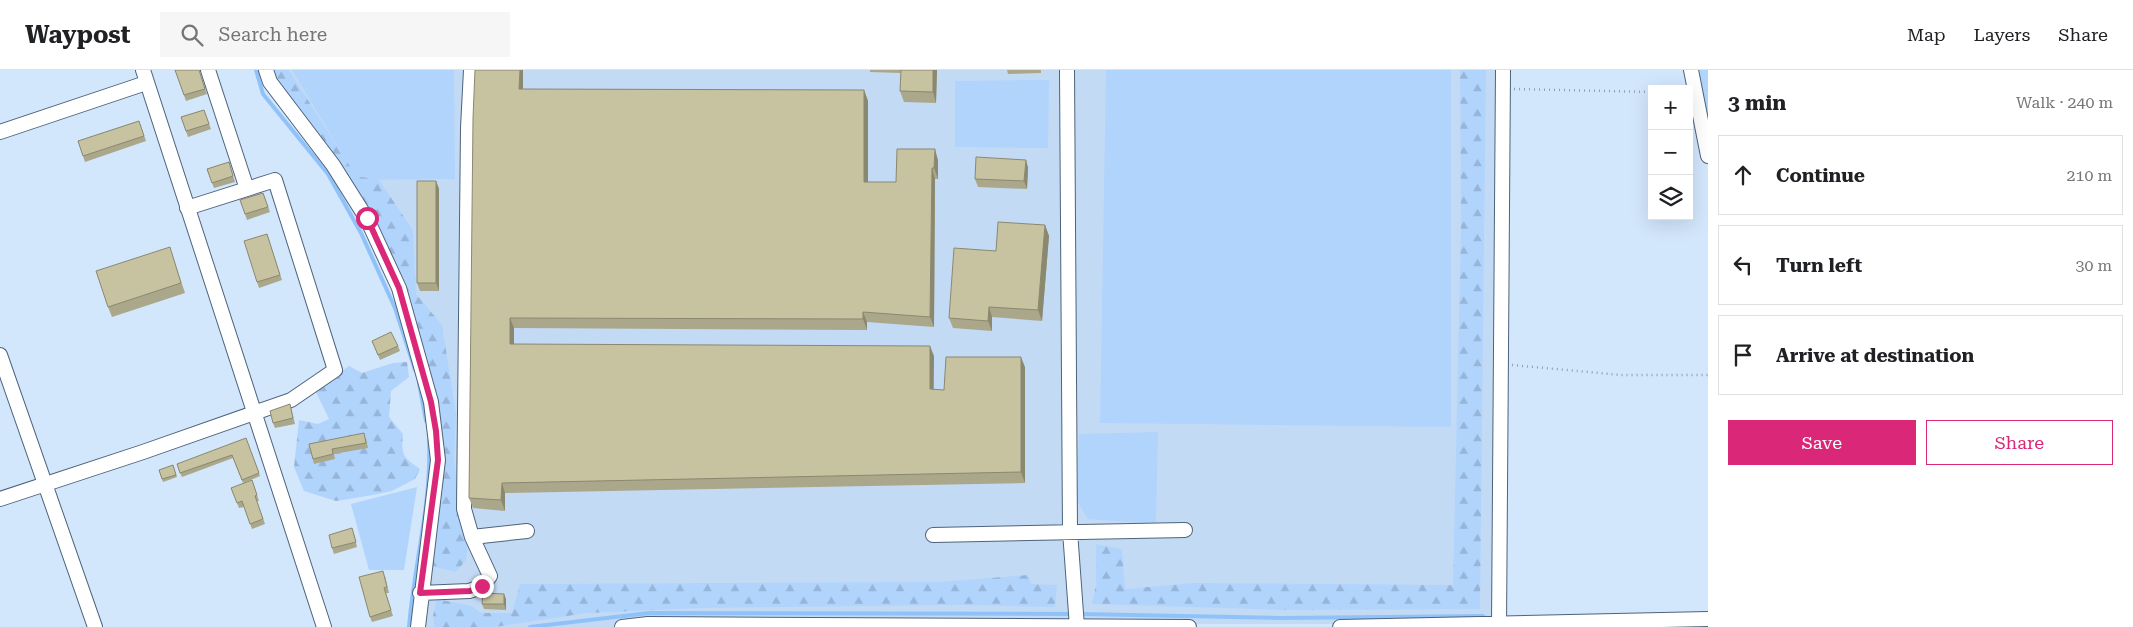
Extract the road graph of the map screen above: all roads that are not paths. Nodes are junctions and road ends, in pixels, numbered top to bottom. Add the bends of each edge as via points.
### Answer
1 (208, 70) edge
2 (266, 70) edge
3 (470, 70) edge
4 (1067, 70) edge
5 (1502, 70) edge
6 (1691, 70) edge
7 (144, 76) edge
8 (1698, 102) junction
9 (1708, 128) edge
10 (0, 132) edge
11 (1708, 156) edge
12 (247, 189) junction
13 (187, 208) junction
14 (0, 355) edge
15 (254, 413) junction
16 (44, 483) junction
17 (0, 498) edge
18 (1185, 530) dead end
19 (1070, 531) junction
20 (527, 532) dead end
21 (933, 535) dead end
22 (472, 537) junction
23 (420, 593) junction
24 (1708, 619) edge
25 (648, 625) edge
26 (863, 626) edge
27 (1077, 626) edge
28 (1499, 626) edge
29 (95, 627) edge
30 (324, 627) edge
31 (418, 627) edge
32 (622, 627) edge
33 (1189, 627) edge
34 (1340, 627) edge

1 - 12 street
2 - 23 street via 270,82 334,165 367,218 399,288 431,402 438,460
3 - 22 street via 464,509
4 - 19 street
5 - 28 street
6 - 8 street
7 - 10 street
7 - 13 street
8 - 9 street
8 - 11 street
12 - 13 street
12 - 15 street via 275,180 335,370 291,400
13 - 15 street
14 - 16 street
15 - 16 street
15 - 30 street
16 - 17 street
16 - 29 street
18 - 19 street
19 - 21 street
19 - 27 street
20 - 22 street
22 - 23 street via 490,576 482,586 470,591
23 - 31 street
24 - 28 street
25 - 26 street
25 - 32 street
26 - 27 street
27 - 33 street
28 - 34 street

